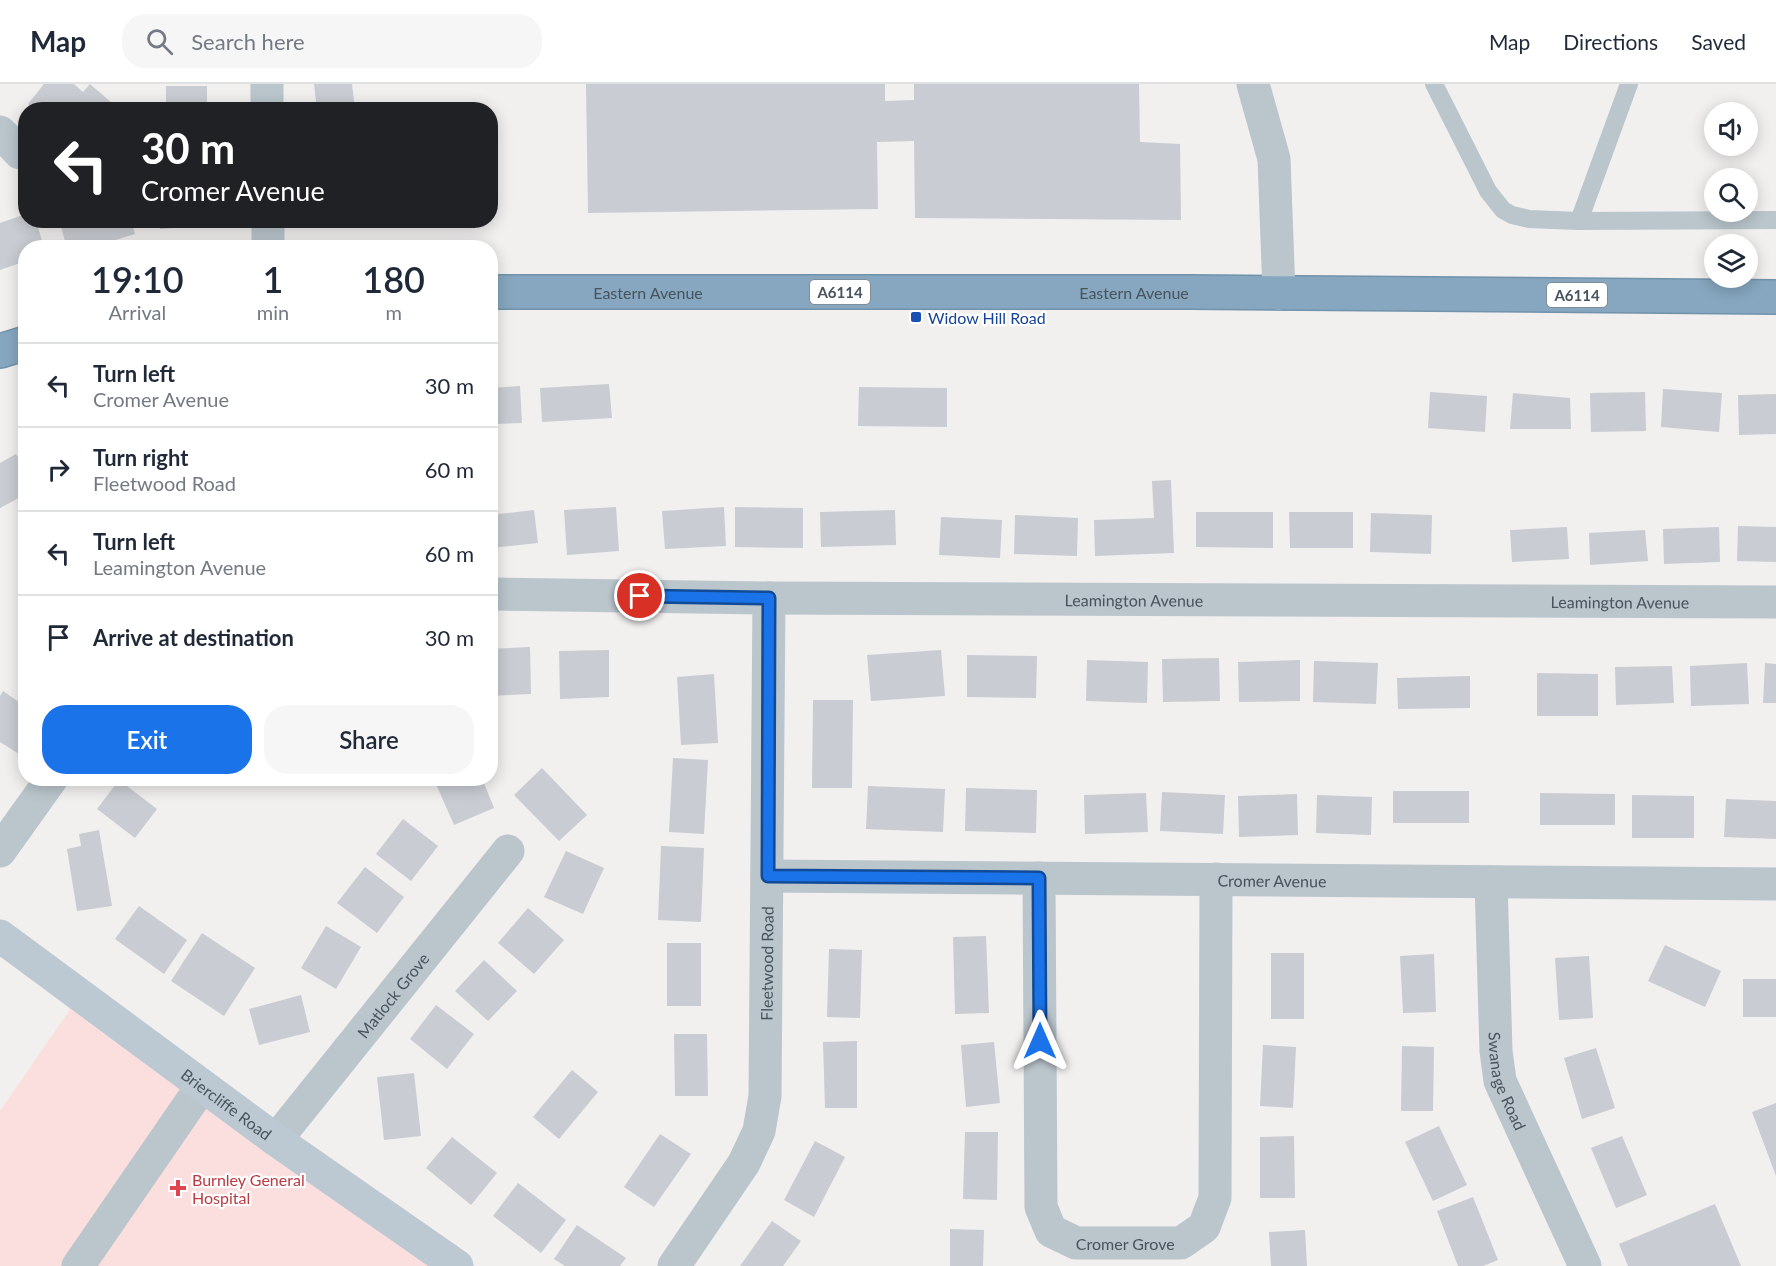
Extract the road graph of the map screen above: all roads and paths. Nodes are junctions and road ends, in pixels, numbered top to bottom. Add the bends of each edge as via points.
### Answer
1 (267, 84) edge
2 (1253, 84) edge
3 (1434, 84) edge
4 (1629, 84) edge
5 (267, 102) edge
6 (1776, 220) edge
7 (1579, 221) junction
8 (498, 291) edge
9 (1279, 293) junction
10 (1776, 297) edge
11 (18, 345) edge
12 (0, 351) edge
13 (498, 594) edge
14 (769, 598) junction
15 (1776, 602) edge
16 (46, 786) edge
17 (0, 851) edge
18 (508, 851) dead end
19 (768, 876) junction
20 (1039, 878) junction
21 (1216, 879) junction
22 (1491, 882) junction
23 (1776, 884) edge
24 (0, 936) edge
25 (202, 1086) junction
26 (276, 1140) junction
27 (682, 1263) edge
28 (78, 1266) edge
29 (458, 1266) edge
30 (1585, 1266) edge

1 - 5 street
2 - 9 street via 1274,159
3 - 7 lane via 1488,191 1503,210 1529,219
4 - 7 lane
6 - 7 lane
8 - 9 highway, Eastern Avenue / A6114
9 - 10 highway, Eastern Avenue / A6114
11 - 12 highway
13 - 14 street, Leamington Avenue
14 - 15 street, Leamington Avenue
14 - 19 street, Fleetwood Road
16 - 17 street
18 - 26 street, Matlock Grove
19 - 20 street, Cromer Avenue
19 - 27 street, Fleetwood Road via 765,1096 759,1131 744,1163
20 - 21 street, Cromer Avenue
20 - 21 street, Cromer Grove via 1041,1207 1051,1231 1076,1243 1181,1243 1204,1227 1215,1197
21 - 22 street, Cromer Avenue
22 - 23 street, Cromer Avenue
22 - 30 street, Swanage Road via 1500,1081
24 - 25 street, Briercliffe Road
25 - 26 street, Briercliffe Road
25 - 28 street
26 - 29 street, Briercliffe Road

